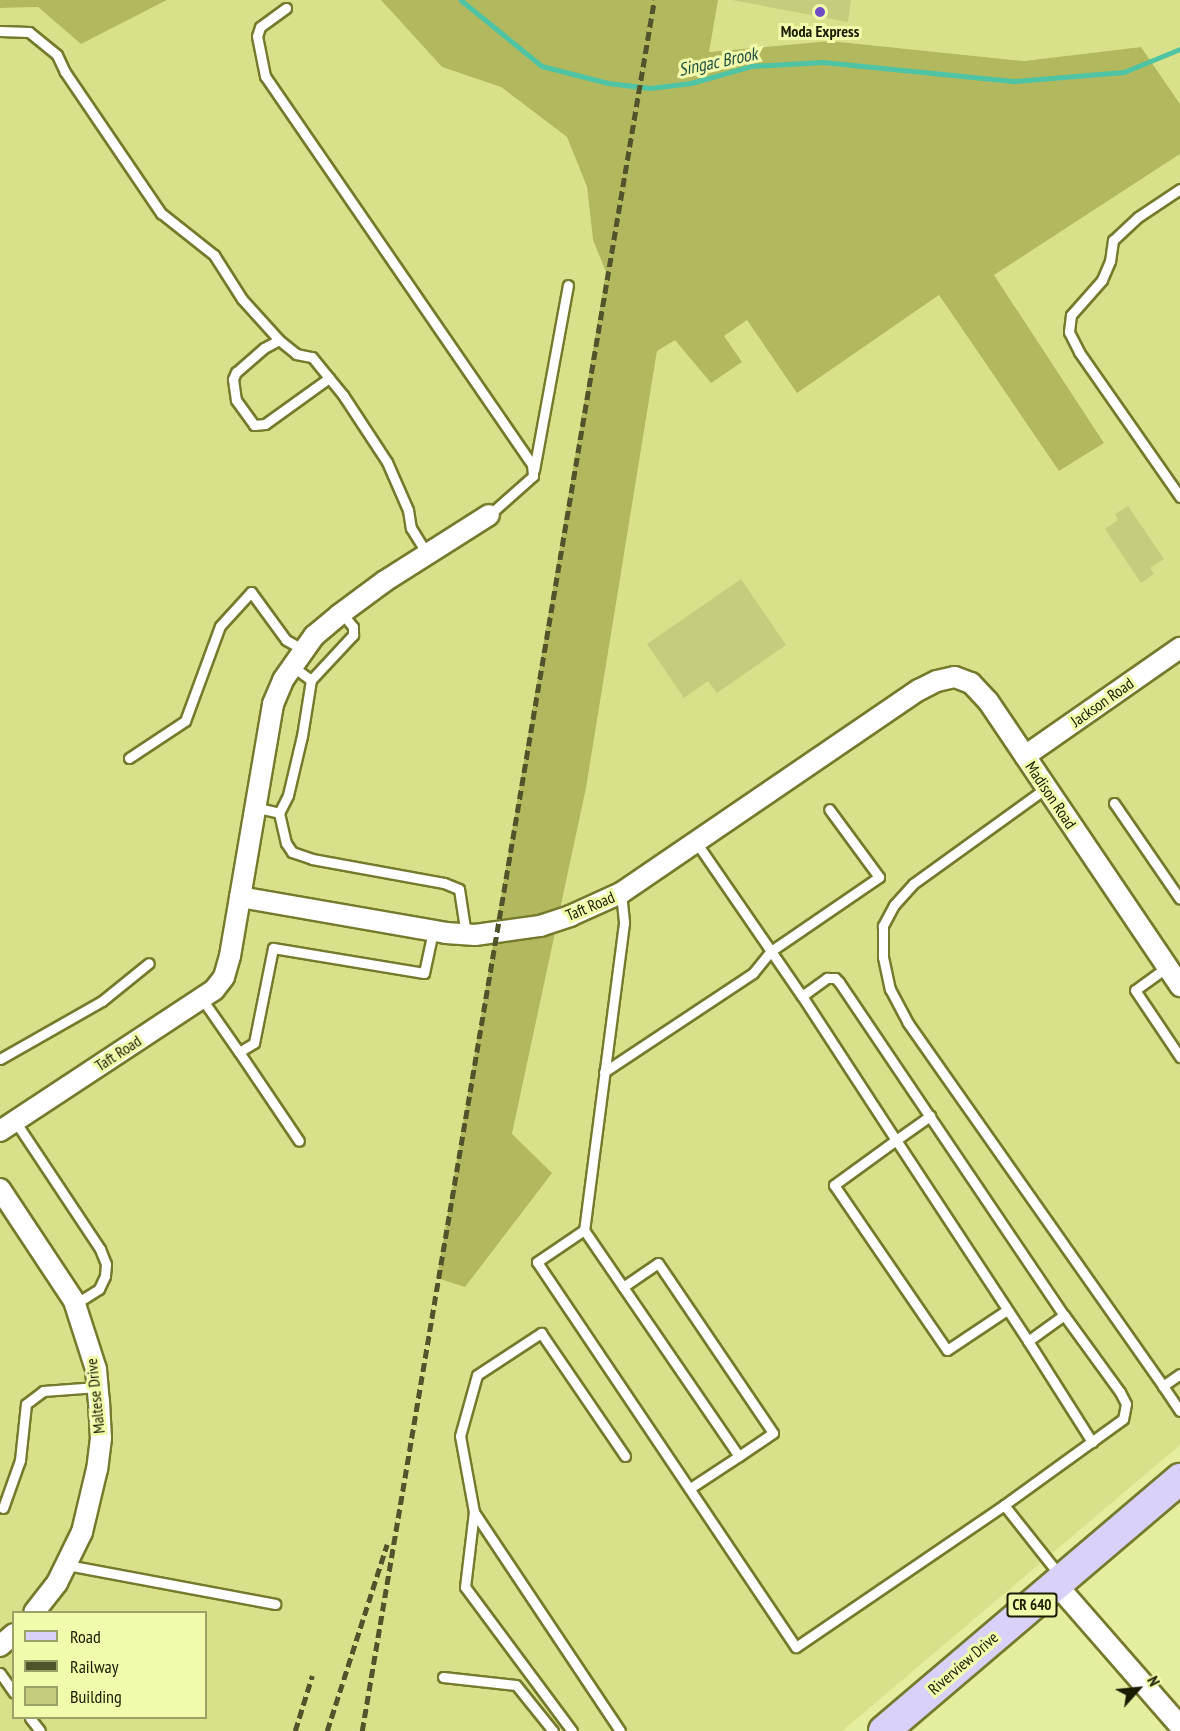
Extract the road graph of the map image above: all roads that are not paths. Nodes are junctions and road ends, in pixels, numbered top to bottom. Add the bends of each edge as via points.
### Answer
1 (286, 8) dead end
2 (0, 31) edge
3 (1180, 189) edge
4 (568, 285) dead end
5 (279, 340) junction
6 (329, 378) junction
7 (534, 470) junction
8 (1180, 496) edge
9 (489, 515) joint
10 (426, 554) junction
11 (342, 613) junction
12 (1180, 648) edge
13 (304, 650) junction
14 (292, 666) junction
15 (311, 680) junction
16 (889, 710) joint
17 (1025, 756) junction
18 (129, 758) dead end
19 (1046, 788) junction
20 (1114, 803) dead end
21 (254, 807) junction
22 (829, 809) dead end
23 (279, 813) junction
24 (696, 842) junction
25 (621, 893) junction
26 (240, 897) junction
27 (1180, 899) edge
28 (433, 931) junction
29 (466, 934) junction
30 (771, 951) junction
31 (149, 963) dead end
32 (1167, 967) junction
33 (1180, 986) edge
34 (802, 996) junction
35 (202, 999) junction
36 (239, 1052) junction
37 (1180, 1057) edge
38 (0, 1059) edge
39 (604, 1072) junction
40 (930, 1116) junction
41 (8, 1126) edge
42 (896, 1140) junction
43 (299, 1142) dead end
44 (0, 1189) edge
45 (584, 1230) junction
46 (623, 1287) junction
47 (75, 1304) junction
48 (1007, 1310) junction
49 (1064, 1315) junction
50 (1028, 1341) junction
51 (1180, 1374) edge
52 (1163, 1386) junction
53 (98, 1387) junction
54 (1180, 1411) edge
55 (1092, 1442) junction
56 (625, 1456) dead end
57 (739, 1456) junction
58 (1180, 1479) edge
59 (692, 1488) junction
60 (1004, 1505) junction
61 (3, 1508) dead end
62 (474, 1512) junction
63 (67, 1564) junction
64 (1059, 1581) junction
65 (275, 1604) dead end
66 (35, 1611) edge
67 (12, 1636) edge
68 (0, 1646) edge
69 (0, 1673) edge
70 (443, 1677) dead end
71 (12, 1690) edge
72 (31, 1719) edge
73 (1180, 1726) edge
74 (40, 1731) edge
75 (553, 1731) edge
76 (572, 1731) edge
77 (620, 1731) edge
78 (884, 1731) edge

1 - 7 lane via 260,27 257,36 265,76
2 - 5 lane via 29,32 57,55 161,213 214,255 242,299
3 - 8 lane via 1138,217 1113,240 1102,280 1071,315 1069,332
4 - 7 lane
5 - 6 lane via 296,354 312,357
5 - 6 lane via 257,354 233,379 236,400 254,425 266,424
6 - 10 lane via 387,462 408,510 411,528
7 - 9 lane via 533,476
9 - 10 street, Taft Road
10 - 11 street, Taft Road
11 - 13 street, Taft Road via 314,636
11 - 15 lane via 353,627 353,635
12 - 17 street, Jackson Road
13 - 14 street, Taft Road
13 - 18 lane via 286,640 251,592 220,626 185,722
14 - 15 lane
14 - 21 street, Taft Road via 273,704
15 - 23 lane via 291,786
16 - 17 street, Madison Road via 937,681 955,677 971,683 988,701
16 - 24 street, Taft Road
17 - 19 street, Madison Road
19 - 32 street, Madison Road
19 - 52 lane via 913,884 894,905 883,926 883,957 890,989 908,1023
20 - 27 lane
21 - 23 lane
21 - 26 street, Taft Road
22 - 30 lane via 879,877
23 - 29 lane via 292,852 459,889
24 - 25 street, Taft Road
24 - 30 lane
25 - 29 street, Taft Road via 540,926
25 - 39 lane via 624,923
26 - 28 street, Taft Road
26 - 35 street, Taft Road via 224,977
28 - 29 street, Taft Road
28 - 36 lane via 424,973 273,948 254,1042
30 - 34 lane
30 - 39 lane via 753,972
31 - 38 lane via 102,1001
32 - 33 street, Madison Road
32 - 37 lane via 1135,990
34 - 40 lane via 827,978 835,978
34 - 42 lane
35 - 36 lane
35 - 41 street, Taft Road
36 - 43 lane
39 - 45 lane
40 - 42 lane
40 - 49 lane
41 - 47 lane via 100,1249 106,1264 99,1289
42 - 48 lane
42 - 48 lane via 834,1185 947,1350
44 - 47 street, Maltese Drive
45 - 46 lane
45 - 59 lane via 537,1262
46 - 57 lane
46 - 57 lane via 658,1263 773,1433
47 - 53 street, Maltese Drive
48 - 50 lane
49 - 50 lane
49 - 55 lane via 1126,1404 1124,1419
50 - 55 lane
51 - 52 lane
52 - 54 lane
53 - 61 lane via 43,1392 26,1404 20,1460
53 - 63 street, Maltese Drive via 101,1438 97,1469 82,1533
55 - 60 lane
56 - 62 lane via 540,1333 477,1376 460,1436
57 - 59 lane
58 - 64 main road, Riverview Drive / CR 640
59 - 60 lane via 796,1647
60 - 64 lane
62 - 76 lane via 465,1587
62 - 77 lane
63 - 65 lane
63 - 66 street, Maltese Drive
64 - 73 street
64 - 78 main road, Riverview Drive / CR 640
67 - 68 street
69 - 71 lane
70 - 75 lane via 516,1685
72 - 74 lane

